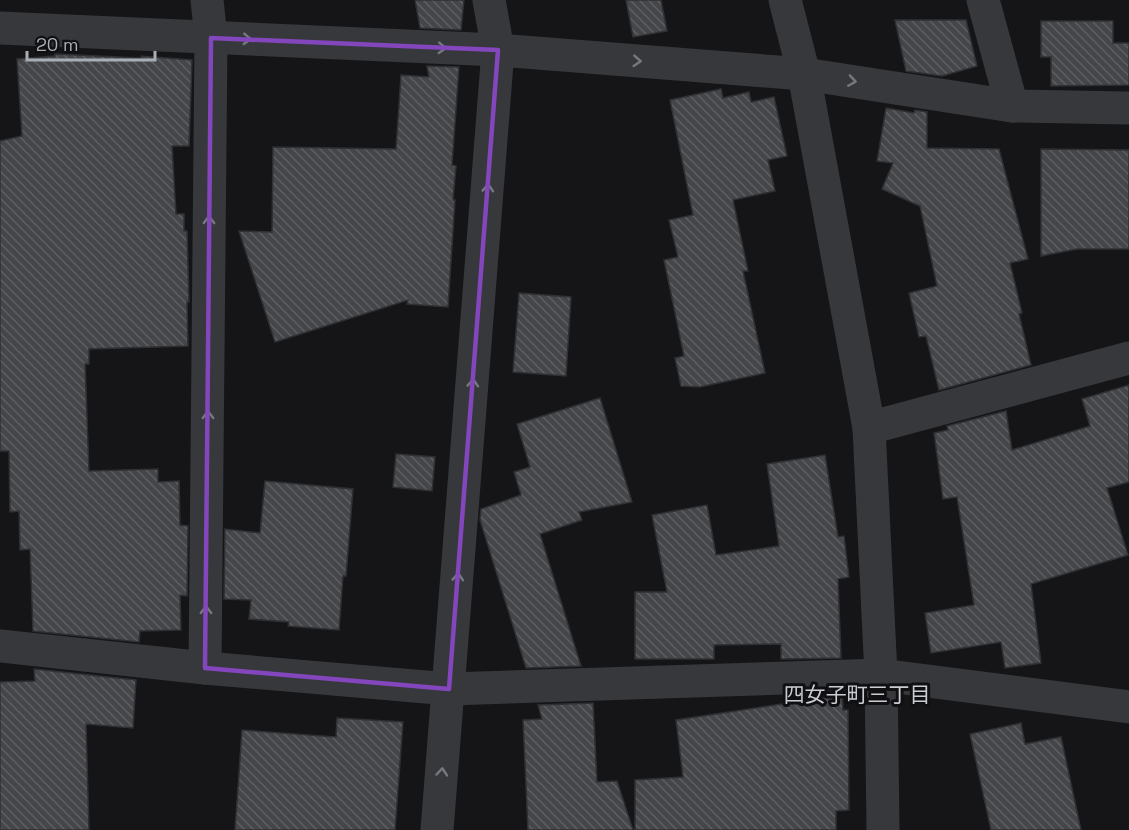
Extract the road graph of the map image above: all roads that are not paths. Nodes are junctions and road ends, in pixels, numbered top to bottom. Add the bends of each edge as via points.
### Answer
1 (207, 0) edge
2 (489, 0) edge
3 (785, 0) edge
4 (983, 0) edge
5 (0, 28) edge
6 (211, 38) junction
7 (498, 50) junction
8 (804, 74) junction
9 (1012, 106) junction
10 (1129, 108) edge
11 (1129, 358) edge
12 (868, 428) junction
13 (0, 646) edge
14 (206, 668) junction
15 (881, 675) junction
16 (449, 689) junction
17 (1129, 707) edge
18 (437, 830) edge
19 (883, 830) edge

1 - 6 street
2 - 7 street
3 - 8 street
4 - 9 street
5 - 6 street
6 -> 7 street
14 -> 6 street
7 -> 8 street
16 -> 7 street
8 -> 9 street
8 - 12 street
9 - 10 street
11 - 12 street
12 - 15 street
13 - 14 street
14 - 16 street
15 - 16 street
15 - 17 street
15 - 19 street
18 -> 16 street

